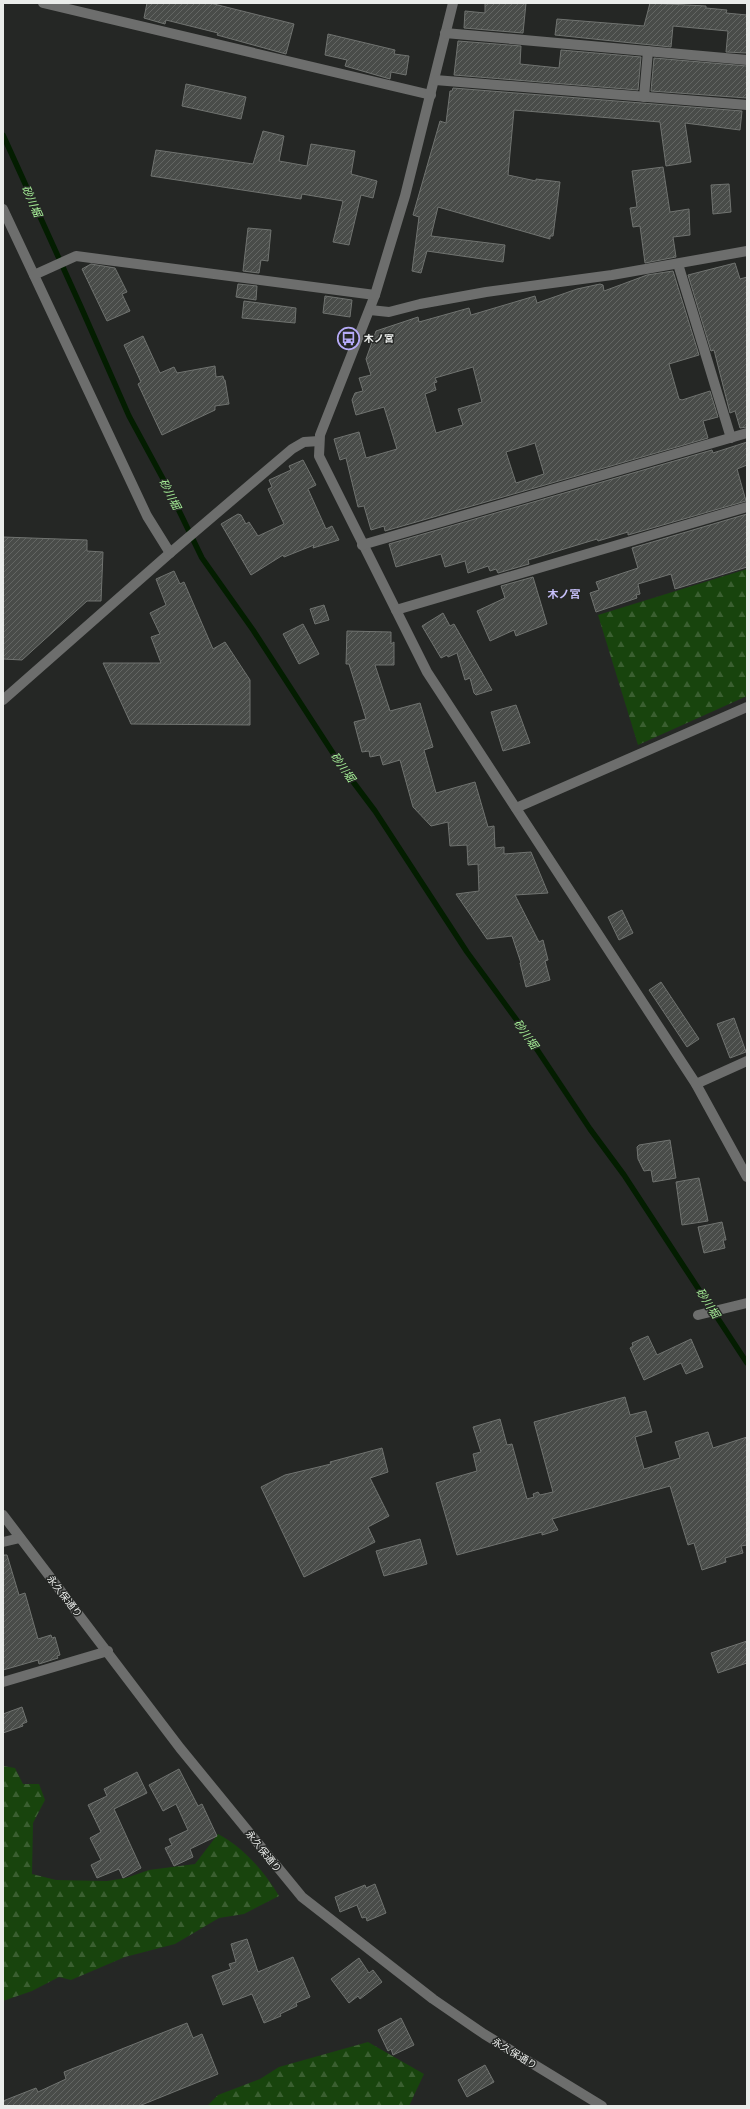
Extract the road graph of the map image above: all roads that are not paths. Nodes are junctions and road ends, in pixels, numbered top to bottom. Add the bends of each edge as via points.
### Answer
1 (43, 3) edge
2 (454, 3) edge
3 (445, 33) junction
4 (648, 51) junction
5 (747, 60) edge
6 (435, 80) junction
7 (431, 95) junction
8 (644, 97) junction
9 (747, 105) edge
10 (3, 209) edge
11 (747, 251) edge
12 (678, 264) junction
13 (37, 274) junction
14 (375, 295) junction
15 (370, 310) junction
16 (747, 433) edge
17 (731, 438) junction
18 (319, 441) junction
19 (747, 507) edge
20 (362, 545) junction
21 (172, 550) junction
22 (396, 610) junction
23 (3, 700) edge
24 (747, 707) edge
25 (516, 808) junction
26 (747, 1061) edge
27 (696, 1084) junction
28 (747, 1177) edge
29 (747, 1304) edge
30 (698, 1316) dead end
31 (3, 1515) edge
32 (20, 1538) junction
33 (3, 1542) edge
34 (108, 1651) junction
35 (3, 1682) edge
36 (602, 2106) edge

1 - 7 street
2 - 3 street
3 - 4 street
3 - 6 street
4 - 5 street
4 - 8 street
6 - 7 street
6 - 8 street
7 - 14 street via 405,196
8 - 9 street
10 - 13 street
11 - 12 street
12 - 15 street via 548,285 486,292 390,312
12 - 17 street
13 - 14 street via 76,256
13 - 21 street via 147,516
14 - 15 street
15 - 18 street
16 - 17 street
17 - 20 street
18 - 20 street via 319,456
18 - 21 street via 304,442 292,449
19 - 22 street
20 - 22 street
21 - 23 street
22 - 25 street via 427,672
24 - 25 street
25 - 27 street
26 - 27 street
27 - 28 street
29 - 30 street
31 - 32 street, 永久保通り
32 - 33 street
32 - 34 street, 永久保通り
34 - 35 street
34 - 36 street, 永久保通り via 180,1748 302,1897 484,2034

